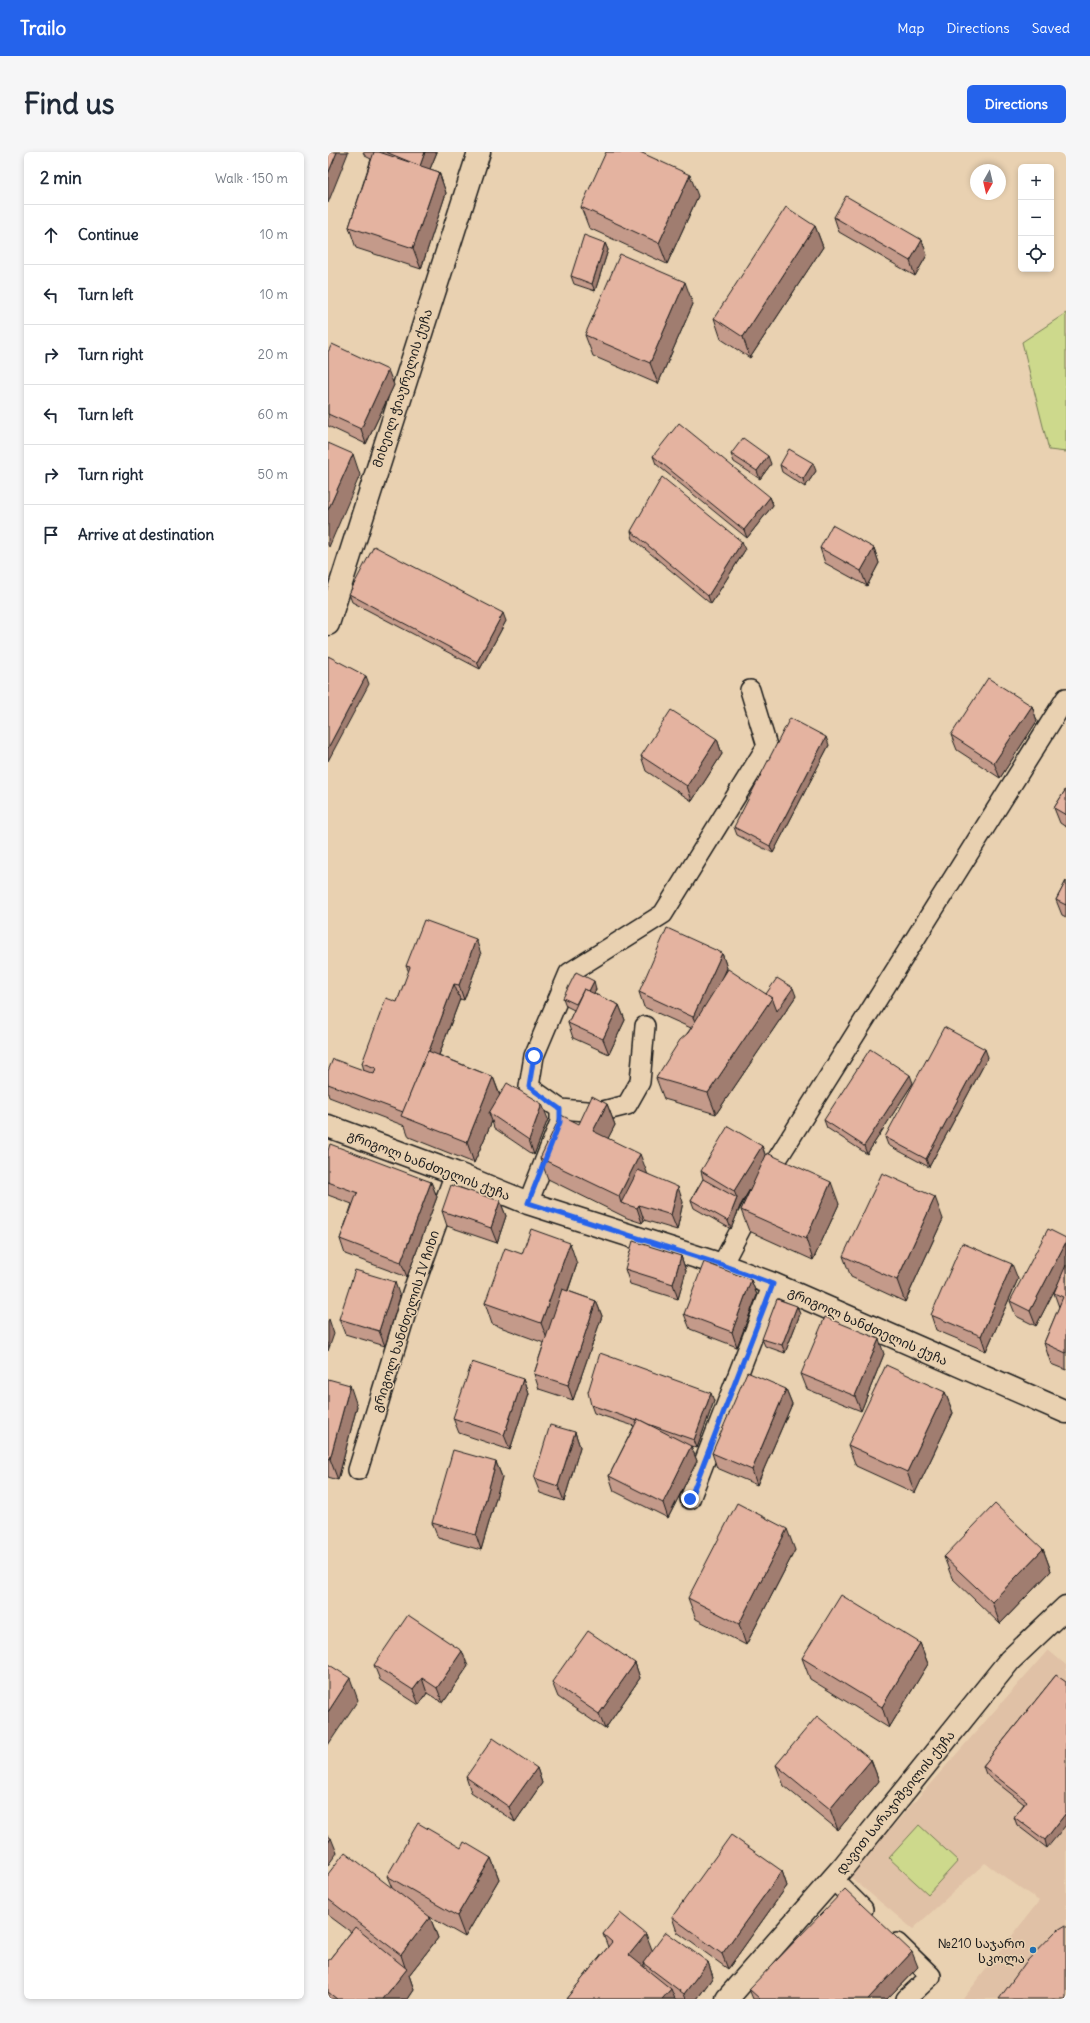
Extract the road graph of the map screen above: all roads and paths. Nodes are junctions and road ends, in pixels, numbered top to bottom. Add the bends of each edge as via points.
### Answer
1 (479, 152) edge
2 (328, 624) edge
3 (750, 690) dead end
4 (1066, 698) edge
5 (645, 1026) dead end
6 (560, 1109) junction
7 (328, 1126) edge
8 (455, 1173) junction
9 (528, 1203) junction
10 (722, 1265) junction
11 (773, 1284) junction
12 (1066, 1412) edge
13 (358, 1470) dead end
14 (690, 1499) dead end
15 (1066, 1607) edge
16 (833, 1879) junction
17 (727, 1999) edge
18 (906, 1999) edge

1 - 2 street, მიხეილ ჭიაურელის ქუჩა
3 - 6 lane via 767,746 663,914 569,973 534,1056 529,1087
4 - 10 lane via 776,1161
5 - 6 lane via 640,1082 627,1105 599,1112
6 - 9 lane via 560,1122
7 - 8 street, გრიგოლ ხანძთელის ქუჩა
8 - 9 street, გრიგოლ ხანძთელის ქუჩა
8 - 13 lane, გრიგოლ ხანძთელის IV ჩიხი via 412,1293
9 - 10 street, გრიგოლ ხანძთელის ქუჩა
10 - 11 street, გრიგოლ ხანძთელის ქუჩა
11 - 12 street, გრიგოლ ხანძთელის ქუჩა
11 - 14 lane
15 - 16 street, დავით სარაჯიშვილის ქუჩა via 1010,1660
16 - 17 street, დავით სარაჯიშვილის ქუჩა
16 - 18 lane via 931,1976

